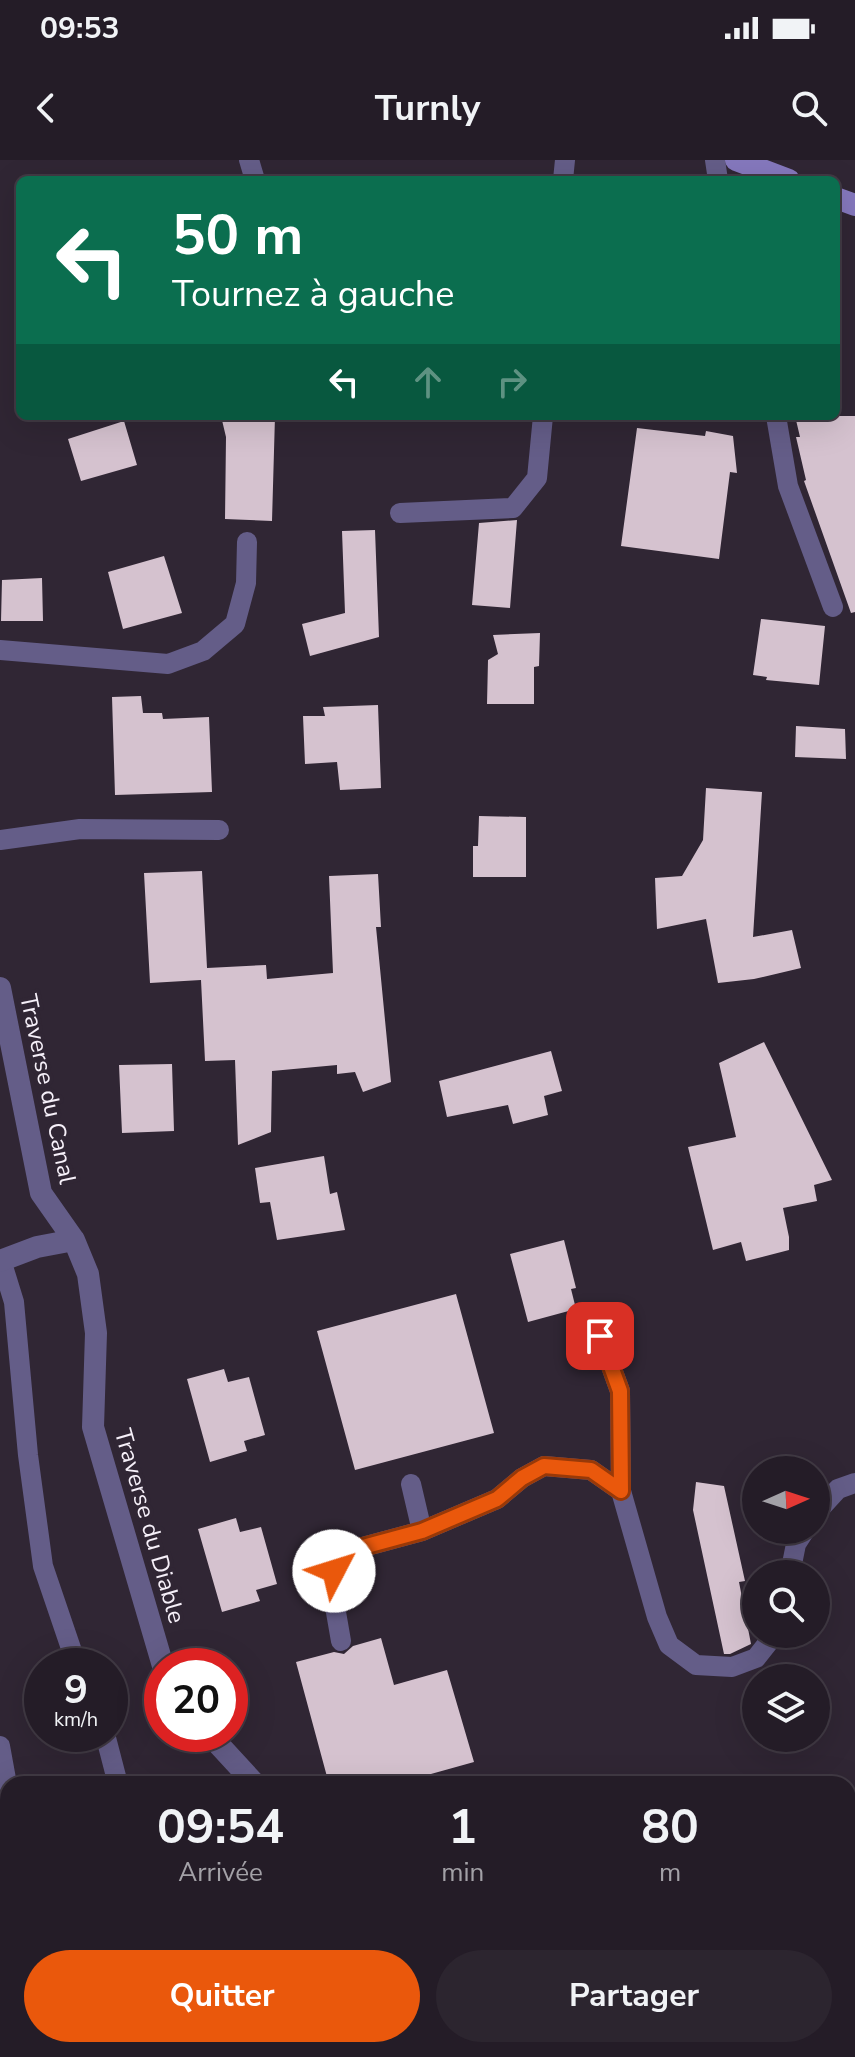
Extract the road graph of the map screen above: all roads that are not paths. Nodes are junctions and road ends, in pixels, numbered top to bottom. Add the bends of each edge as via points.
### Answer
1 (736, 160) edge
2 (778, 176) edge
3 (543, 420) edge
4 (777, 420) edge
5 (400, 513) dead end
6 (247, 542) dead end
7 (833, 607) dead end
8 (0, 650) edge
9 (219, 830) dead end
10 (0, 840) edge
11 (0, 988) edge
12 (74, 1240) junction
13 (0, 1260) edge
14 (600, 1336) dead end
15 (855, 1483) edge
16 (411, 1484) dead end
17 (621, 1491) junction
18 (830, 1498) edge
19 (422, 1531) junction
20 (341, 1641) dead end
21 (70, 1648) edge
22 (158, 1648) edge
23 (764, 1648) edge
24 (0, 1746) edge
25 (110, 1752) edge
26 (226, 1752) edge
27 (5, 1776) edge
28 (116, 1776) edge
29 (248, 1776) edge

1 - 2 main road
3 - 5 lane via 537,478 513,508
4 - 7 lane via 788,486
6 - 8 lane via 246,583 235,624 203,651 168,664
9 - 10 lane via 80,829
11 - 12 street, Traverse du Canal via 41,1193
12 - 13 street
12 - 22 street, Traverse du Diable via 88,1274 96,1333 93,1427
13 - 21 lane via 14,1302 43,1566
14 - 17 lane via 620,1391
15 - 18 lane
16 - 19 lane
17 - 19 lane via 591,1470 544,1466 497,1499
17 - 23 lane via 669,1645 696,1665 732,1667 756,1658
19 - 20 lane via 348,1551 334,1571
24 - 27 lane
25 - 28 lane
26 - 29 street

